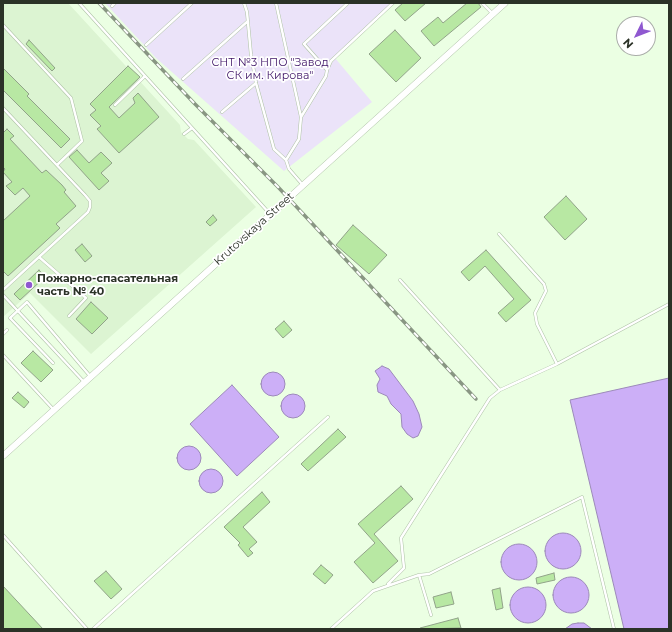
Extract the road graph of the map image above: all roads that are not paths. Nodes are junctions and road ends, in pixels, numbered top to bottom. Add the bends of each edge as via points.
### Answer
1 (79, 3) edge
2 (115, 3) edge
3 (192, 3) edge
4 (244, 3) edge
5 (276, 3) edge
6 (348, 3) edge
7 (393, 3) edge
8 (482, 3) edge
9 (505, 3) edge
10 (112, 6) dead end
11 (493, 14) junction
12 (248, 21) junction
13 (3, 25) edge
14 (146, 44) dead end
15 (327, 70) junction
16 (145, 76) junction
17 (183, 79) dead end
18 (256, 82) junction
19 (115, 105) dead end
20 (3, 108) edge
21 (222, 112) dead end
22 (301, 117) junction
23 (192, 128) junction
24 (184, 134) dead end
25 (286, 160) junction
26 (56, 165) junction
27 (303, 185) junction
28 (271, 214) junction
29 (499, 234) dead end
30 (39, 257) junction
31 (400, 280) dead end
32 (3, 290) edge
33 (3, 295) edge
34 (669, 304) edge
35 (18, 311) junction
36 (69, 316) dead end
37 (7, 330) dead end
38 (3, 334) edge
39 (4, 357) edge
40 (53, 363) dead end
41 (557, 364) junction
42 (90, 377) junction
43 (84, 382) junction
44 (500, 390) junction
45 (54, 410) junction
46 (328, 417) dead end
47 (3, 456) edge
48 (3, 535) edge
49 (420, 575) junction
50 (388, 585) junction
51 (431, 615) dead end
52 (87, 629) edge
53 (93, 629) edge
54 (331, 629) edge
55 (614, 629) edge

1 - 16 lane
2 - 10 lane
3 - 14 lane
4 - 12 lane
5 - 22 lane
6 - 15 lane via 304,44
7 - 15 lane via 331,61
8 - 11 lane
9 - 11 street, Krutovskaya Street
11 - 27 street, Krutovskaya Street
12 - 17 lane
12 - 18 lane
13 - 26 lane via 71,98 82,141
15 - 22 lane via 326,76
16 - 19 lane
16 - 23 lane
18 - 21 lane
18 - 25 lane via 274,148
20 - 26 lane
22 - 25 lane via 299,139
23 - 24 lane
23 - 28 lane
25 - 27 lane via 289,169
26 - 30 lane via 90,201 90,206 88,212
27 - 28 street, Krutovskaya Street
28 - 42 street, Krutovskaya Street
29 - 41 lane via 544,284 546,291 535,313 537,324
30 - 32 lane
30 - 36 lane via 86,298
31 - 44 lane
33 - 35 lane
34 - 41 lane
35 - 40 lane via 10,318
35 - 42 lane via 27,302
35 - 43 lane
37 - 38 lane
39 - 45 lane
41 - 44 lane
42 - 43 street, Krutovskaya Street
43 - 45 street, Krutovskaya Street
44 - 50 lane via 490,398 401,538 404,568
45 - 47 street, Krutovskaya Street
46 - 53 lane
48 - 52 lane
49 - 50 lane
49 - 51 lane
49 - 55 lane via 429,574 582,497
50 - 54 lane via 372,591

